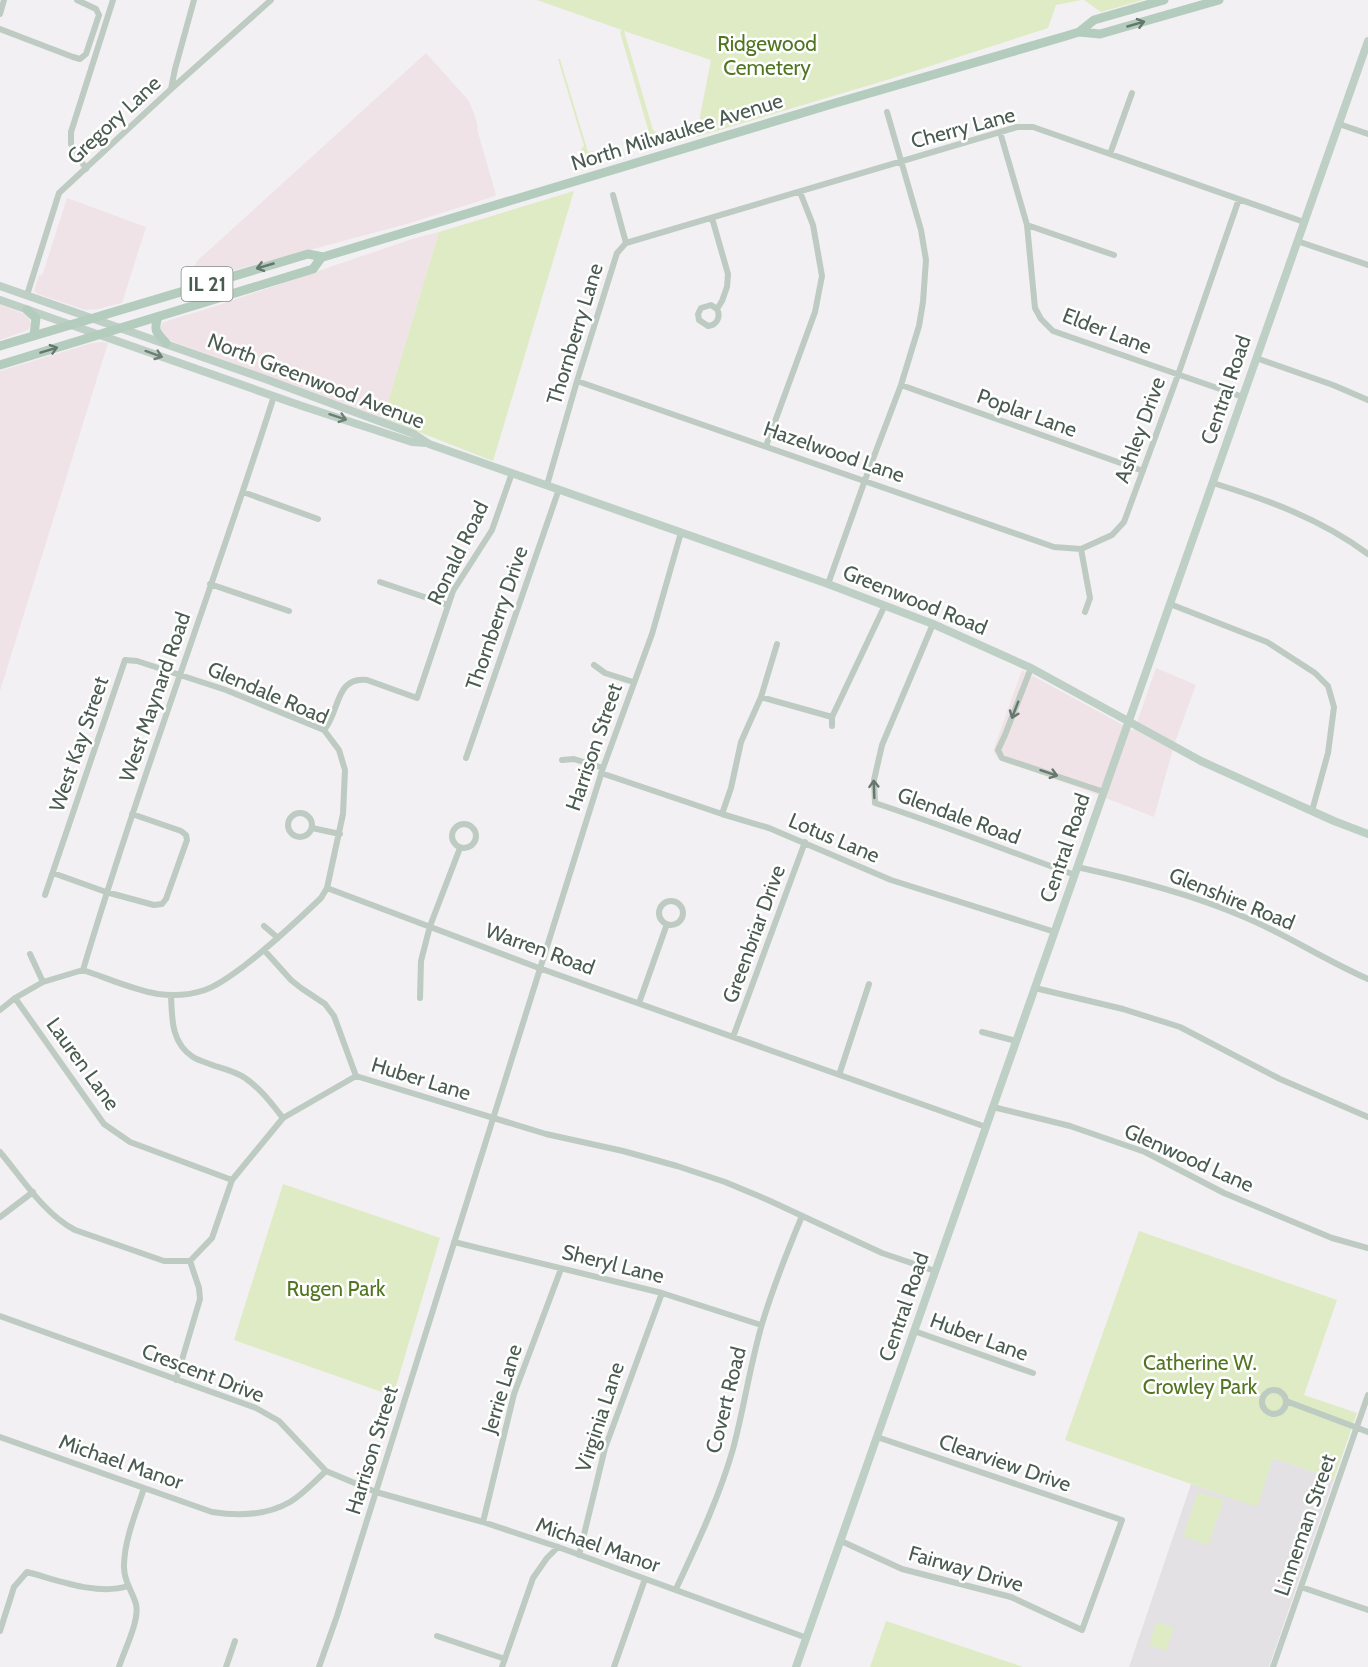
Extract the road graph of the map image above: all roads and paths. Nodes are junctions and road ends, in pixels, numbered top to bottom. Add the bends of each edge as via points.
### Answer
1 (4, 0) edge
2 (77, 0) edge
3 (113, 0) edge
4 (194, 0) edge
5 (271, 0) edge
6 (1164, 0) edge
7 (1219, 0) edge
8 (0, 14) edge
9 (0, 29) edge
10 (1079, 32) junction
11 (1368, 41) edge
12 (170, 90) junction
13 (1132, 93) dead end
14 (887, 112) dead end
15 (1339, 124) junction
16 (1000, 132) junction
17 (1368, 134) edge
18 (1110, 154) junction
19 (901, 162) junction
20 (86, 169) junction
21 (800, 192) junction
22 (613, 195) dead end
23 (1239, 199) junction
24 (712, 218) junction
25 (1304, 222) junction
26 (1027, 225) junction
27 (1297, 241) junction
28 (626, 243) junction
29 (1114, 255) dead end
30 (321, 258) junction
31 (1368, 265) edge
32 (0, 286) edge
33 (27, 295) junction
34 (0, 300) edge
35 (717, 309) dead end
36 (27, 310) junction
37 (158, 317) junction
38 (92, 318) junction
39 (70, 324) junction
40 (121, 328) junction
41 (34, 335) junction
42 (99, 335) junction
43 (166, 344) junction
44 (0, 346) edge
45 (1256, 358) junction
46 (0, 364) edge
47 (1178, 375) junction
48 (577, 381) junction
49 (901, 385) junction
50 (274, 396) junction
51 (1243, 397) junction
52 (1368, 400) edge
53 (429, 444) junction
54 (766, 446) junction
55 (1143, 471) junction
56 (512, 473) junction
57 (865, 480) junction
58 (1212, 483) junction
59 (547, 485) junction
60 (559, 489) junction
61 (243, 492) junction
62 (318, 519) dead end
63 (680, 536) dead end
64 (1081, 549) junction
65 (1368, 554) edge
66 (380, 582) dead end
67 (210, 584) junction
68 (828, 584) junction
69 (1170, 604) junction
70 (448, 605) junction
71 (885, 605) junction
72 (289, 611) dead end
73 (1085, 612) dead end
74 (933, 624) junction
75 (777, 644) dead end
76 (594, 665) dead end
77 (1031, 668) junction
78 (180, 676) junction
79 (633, 682) junction
80 (761, 697) junction
81 (832, 717) junction
82 (1128, 721) junction
83 (832, 726) dead end
84 (324, 729) junction
85 (466, 758) dead end
86 (562, 760) dead end
87 (602, 771) junction
88 (1104, 792) junction
89 (1312, 811) junction
90 (132, 814) junction
91 (722, 814) junction
92 (312, 828) junction
93 (340, 834) junction
94 (1368, 834) edge
95 (805, 842) junction
96 (460, 848) junction
97 (1076, 871) junction
98 (53, 873) junction
99 (327, 888) junction
100 (106, 892) junction
101 (45, 895) dead end
102 (668, 924) junction
103 (264, 926) dead end
104 (430, 926) junction
105 (1054, 932) junction
106 (278, 938) junction
107 (264, 950) junction
108 (30, 954) dead end
109 (539, 968) junction
110 (83, 970) junction
111 (1368, 979) edge
112 (43, 982) junction
113 (869, 984) dead end
114 (1035, 988) junction
115 (171, 995) junction
116 (15, 998) junction
117 (420, 998) dead end
118 (639, 1003) junction
119 (0, 1011) edge
120 (982, 1032) dead end
121 (733, 1037) junction
122 (1016, 1041) junction
123 (840, 1075) junction
124 (356, 1076) junction
125 (993, 1107) junction
126 (1368, 1117) edge
127 (283, 1118) junction
128 (493, 1119) junction
129 (986, 1127) junction
130 (0, 1152) edge
131 (232, 1180) junction
132 (33, 1192) junction
133 (802, 1216) junction
134 (0, 1217) edge
135 (454, 1242) junction
136 (1368, 1248) edge
137 (190, 1261) junction
138 (561, 1269) junction
139 (935, 1271) junction
140 (662, 1293) junction
141 (0, 1316) edge
142 (761, 1325) junction
143 (914, 1331) junction
144 (1033, 1373) dead end
145 (176, 1380) junction
146 (1368, 1395) edge
147 (1286, 1401) dead end
148 (1357, 1427) junction
149 (1368, 1432) edge
150 (0, 1437) edge
151 (877, 1437) junction
152 (326, 1471) junction
153 (144, 1488) junction
154 (376, 1492) junction
155 (483, 1522) junction
156 (841, 1541) junction
157 (558, 1547) junction
158 (579, 1555) junction
159 (645, 1579) junction
160 (128, 1586) junction
161 (1301, 1587) junction
162 (676, 1589) junction
163 (1368, 1610) edge
164 (1082, 1630) joint
165 (0, 1631) edge
166 (437, 1636) dead end
167 (807, 1638) junction
168 (235, 1641) dead end
169 (505, 1659) junction
170 (119, 1667) edge
171 (226, 1667) edge
172 (319, 1667) edge
173 (502, 1667) edge
174 (614, 1667) edge
175 (796, 1667) edge
176 (1273, 1667) edge

1 - 8 street
2 - 9 street via 96,9 99,15 86,54 80,59
3 - 20 street via 71,132 71,144
4 - 12 street
5 - 12 street, Gregory Lane
6 - 10 main road via 1094,21
10 -> 7 main road via 1100,34
10 - 30 main road, North Milwaukee Avenue
11 - 15 main road, Central Road
12 - 20 street, Gregory Lane
13 - 18 street
14 - 19 street
15 - 17 street
15 - 25 main road, Central Road
16 - 18 street, Cherry Lane via 1033,127
16 - 19 street, Cherry Lane
16 - 26 street, Elder Lane
18 - 23 street, Cherry Lane
19 - 21 street, Cherry Lane
19 - 49 street via 921,230 926,282 919,326
20 - 33 street, Gregory Lane via 59,193
21 - 24 street, Cherry Lane
21 - 54 street via 813,225 822,276 815,312
22 - 28 street, Thornberry Lane
23 - 25 street, Cherry Lane
23 - 47 street, Ashley Drive
24 - 28 street, Cherry Lane
24 - 35 street via 728,274
25 - 27 main road, Central Road
26 - 29 street
26 - 47 street, Elder Lane via 1035,308 1053,331
27 - 31 street
27 - 45 main road, Central Road
28 - 48 street, Thornberry Lane via 617,253
30 - 37 main road, North Milwaukee Avenue / IL 21 via 313,268
30 -> 38 main road, North Milwaukee Avenue / IL 21 via 308,254
32 - 33 main road, North Greenwood Avenue
33 - 38 main road, North Greenwood Avenue
34 - 36 main road, North Greenwood Avenue
36 - 39 main road, North Greenwood Avenue
36 - 41 main road via 36,318
37 - 40 main road, North Milwaukee Avenue / IL 21
37 - 43 main road via 156,332
38 - 39 main road, North Milwaukee Avenue / IL 21
38 - 40 main road, North Greenwood Avenue
39 - 41 main road, North Milwaukee Avenue / IL 21
39 - 42 main road, North Greenwood Avenue
40 - 42 main road, North Milwaukee Avenue / IL 21
40 - 43 main road, North Greenwood Avenue
41 - 44 main road, North Milwaukee Avenue / IL 21
46 -> 42 main road, North Milwaukee Avenue / IL 21
42 -> 50 main road, North Greenwood Avenue
43 - 53 main road, North Greenwood Avenue via 414,434
45 - 51 main road, Central Road
45 - 52 street
47 - 51 street, Elder Lane
47 - 55 street, Ashley Drive
48 - 54 street, Hazelwood Lane
48 - 59 street, Thornberry Lane
49 - 55 street, Poplar Lane
49 - 57 street
50 -> 53 main road, North Greenwood Avenue via 412,442
50 - 61 street, West Maynard Road
51 - 58 main road, Central Road
53 - 56 main road, Greenwood Road
54 - 57 street, Hazelwood Lane
55 - 64 street, Ashley Drive via 1124,522 1112,535
56 - 59 main road, Greenwood Road
56 - 70 street, Ronald Road via 492,530
57 - 64 street, Hazelwood Lane via 1054,547
57 - 68 street
58 - 65 street via 1310,519
58 - 69 main road, Central Road
59 - 60 main road, Greenwood Road
60 - 68 main road, Greenwood Road
60 - 85 street, Thornberry Drive
61 - 62 street
61 - 67 street, West Maynard Road
63 - 79 street, Harrison Street via 652,634
64 - 73 street via 1090,598
66 - 70 street
67 - 72 street
67 - 78 street, West Maynard Road
68 - 71 main road, Greenwood Road
69 - 82 main road, Central Road
69 - 89 street via 1267,642 1328,686 1334,707 1328,753
70 - 84 street, Ronald Road via 417,698 358,679 345,686
71 - 74 main road, Greenwood Road
71 - 81 street
74 - 77 main road, Greenwood Road
97 -> 74 street, Glendale Road via 875,803 874,780 882,745
75 - 80 street
76 - 79 street
77 - 82 main road, Greenwood Road
77 -> 88 street via 998,750 1002,758
78 - 84 street, Glendale Road
78 - 90 street, West Maynard Road
78 - 98 street, West Kay Street via 125,660
79 - 87 street, Harrison Street
80 - 81 street
80 - 91 street via 741,742
81 - 83 street
82 - 88 main road, Central Road
82 - 89 main road, Greenwood Road via 1202,761
84 - 93 street, Glendale Road via 339,750 345,770
86 - 87 street, Lotus Lane via 574,759
87 - 91 street, Lotus Lane
87 - 109 street, Harrison Street
88 - 97 main road, Central Road
89 - 94 main road, Greenwood Road
90 - 100 street, West Maynard Road
90 - 100 street via 181,831 187,840 162,904
91 - 95 street, Lotus Lane
92 - 92 street via 305,814 297,813 288,822 291,833 297,837 305,837
92 - 93 street
93 - 99 street, Glendale Road
95 - 105 street, Lotus Lane via 891,880
95 - 121 street, Greenbriar Drive
96 - 96 street via 452,839 453,831 466,824 473,828 476,839 472,846
96 - 104 street
97 - 105 main road, Central Road
97 - 111 street, Glenshire Road via 1183,894 1248,919
98 - 100 street
98 - 101 street, West Kay Street
99 - 104 street, Warren Road
99 - 106 street
100 - 110 street, West Maynard Road
102 - 102 street via 659,911 663,904 674,901 683,908 683,916 679,922
102 - 118 street
103 - 106 street
104 - 109 street, Warren Road
104 - 117 street via 421,961
105 - 114 main road, Central Road
106 - 107 street
107 - 115 street via 205,990
107 - 124 street via 291,980 325,1004 334,1016
108 - 112 street
109 - 118 street, Warren Road
109 - 128 street, Harrison Street
110 - 112 street
110 - 115 street via 135,988
112 - 116 street
113 - 123 street
114 - 122 main road, Central Road
114 - 126 street via 1180,1027 1280,1079
115 - 127 street via 174,1032 187,1052 247,1079
116 - 119 street
116 - 131 street, Lauren Lane via 104,1124 130,1142
118 - 121 street, Warren Road
120 - 122 street
121 - 123 street, Warren Road
122 - 125 main road, Central Road
123 - 129 street, Warren Road
124 - 127 street, Huber Lane
124 - 128 street, Huber Lane
125 - 129 main road, Central Road
125 - 136 street, Glenwood Lane via 1070,1126 1145,1152 1224,1192 1332,1238
127 - 131 street, Huber Lane
128 - 133 street, Huber Lane via 677,1166
128 - 135 street, Harrison Street
129 - 139 main road, Central Road
130 - 132 street
131 - 137 street, Huber Lane via 212,1238
132 - 134 street
132 - 137 street via 59,1221 75,1230 164,1261
133 - 139 street, Huber Lane via 882,1253
133 - 142 street, Covert Road
135 - 138 street, Sheryl Lane
135 - 154 street, Harrison Street
137 - 145 street via 200,1299
138 - 140 street, Sheryl Lane
138 - 155 street, Jerrie Lane via 514,1394
139 - 143 main road, Central Road
140 - 142 street, Sheryl Lane
140 - 158 street, Virginia Lane via 605,1448
141 - 145 street, Crescent Drive
142 - 162 street, Covert Road via 733,1449 704,1529
143 - 144 street, Huber Lane
143 - 151 main road, Central Road
145 - 152 street, Crescent Drive via 256,1408 279,1422
146 - 148 street, Linneman Street
147 - 148 street
148 - 149 street
148 - 161 street, Linneman Street
150 - 153 street, Michael Manor
151 - 156 main road, Central Road
151 - 164 street, Clearview Drive via 1122,1520
152 - 153 street, Michael Manor via 290,1502 248,1515 212,1512
152 - 154 street, Crescent Drive
153 - 160 street via 125,1545
154 - 155 street, Michael Manor
154 - 172 street, Harrison Street
155 - 157 street, Michael Manor
156 - 164 street, Fairway Drive via 902,1569 1011,1597
156 - 167 main road, Central Road
157 - 158 street, Michael Manor
157 - 169 street via 533,1578
158 - 159 street, Michael Manor
159 - 162 street, Michael Manor
159 - 174 street
160 - 165 street via 93,1589 27,1572 14,1587
160 - 170 street via 137,1607
161 - 163 street
161 - 176 street, Linneman Street
162 - 167 street, Michael Manor
166 - 169 street
167 - 175 main road, Central Road
168 - 171 street
169 - 173 street

